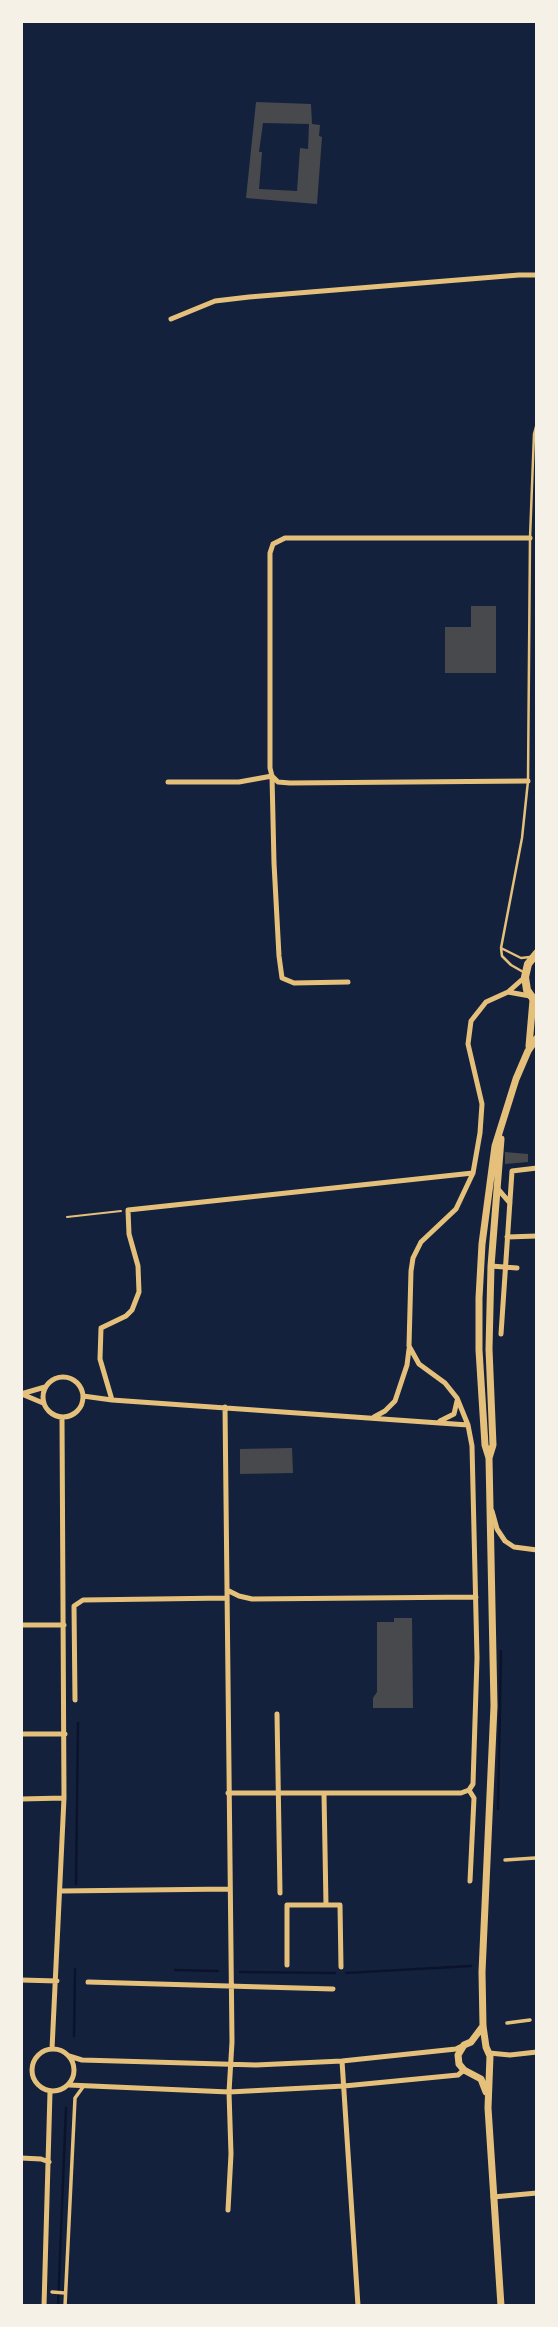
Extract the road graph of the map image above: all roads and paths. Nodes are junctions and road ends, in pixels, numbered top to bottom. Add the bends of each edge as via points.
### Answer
1 (537, 275) edge
2 (171, 319) dead end
3 (537, 424) edge
4 (530, 538) junction
5 (272, 776) junction
6 (528, 781) junction
7 (168, 782) dead end
8 (501, 948) junction
9 (535, 955) edge
10 (525, 975) junction
11 (348, 982) dead end
12 (508, 992) junction
13 (533, 1000) edge
14 (537, 1038) edge
15 (528, 1051) junction
16 (502, 1124) junction
17 (537, 1168) edge
18 (473, 1173) junction
19 (497, 1188) junction
20 (510, 1203) junction
21 (128, 1210) junction
22 (67, 1217) dead end
23 (537, 1236) edge
24 (507, 1237) junction
25 (482, 1244) junction
26 (491, 1266) junction
27 (504, 1266) junction
28 (517, 1268) dead end
29 (501, 1334) dead end
30 (409, 1346) junction
31 (419, 1364) junction
32 (407, 1365) junction
33 (45, 1387) junction
34 (21, 1394) edge
35 (83, 1396) junction
36 (457, 1398) junction
37 (112, 1400) junction
38 (43, 1403) junction
39 (225, 1407) junction
40 (390, 1407) junction
41 (62, 1417) junction
42 (366, 1419) junction
43 (400, 1421) junction
44 (435, 1423) junction
45 (468, 1424) junction
46 (489, 1458) junction
47 (490, 1505) junction
48 (537, 1549) edge
49 (227, 1590) junction
50 (476, 1597) junction
51 (227, 1598) junction
52 (21, 1625) edge
53 (64, 1625) junction
54 (75, 1700) dead end
55 (277, 1714) dead end
56 (21, 1734) edge
57 (65, 1734) junction
58 (469, 1790) junction
59 (228, 1793) junction
60 (277, 1794) junction
61 (324, 1794) junction
62 (64, 1798) junction
63 (21, 1799) edge
64 (535, 1858) edge
65 (505, 1860) dead end
66 (470, 1881) dead end
67 (229, 1889) junction
68 (61, 1891) junction
69 (280, 1893) dead end
70 (326, 1905) junction
71 (287, 1965) dead end
72 (341, 1967) dead end
73 (21, 1980) edge
74 (57, 1981) junction
75 (88, 1982) dead end
76 (230, 1986) junction
77 (333, 1989) dead end
78 (530, 2020) dead end
79 (507, 2023) dead end
80 (483, 2026) junction
81 (468, 2044) junction
82 (52, 2049) junction
83 (487, 2050) junction
84 (537, 2052) edge
85 (69, 2056) junction
86 (342, 2061) junction
87 (489, 2063) junction
88 (230, 2065) junction
89 (464, 2070) junction
90 (473, 2074) junction
91 (69, 2085) junction
92 (84, 2085) junction
93 (344, 2086) junction
94 (50, 2092) junction
95 (229, 2092) junction
96 (487, 2094) junction
97 (21, 2158) edge
98 (49, 2162) junction
99 (537, 2193) edge
100 (493, 2197) junction
101 (228, 2210) dead end
102 (54, 2292) dead end
103 (64, 2293) junction
104 (44, 2306) edge
105 (65, 2306) edge
106 (358, 2306) edge
107 (501, 2306) edge

1 - 2 street via 226,299
3 - 4 lane
4 - 5 street via 276,541 270,554
4 - 6 lane
5 - 6 street via 290,783
5 - 7 street via 239,782
5 - 11 street via 282,978 294,983
6 - 8 lane
8 - 9 lane via 521,958
8 - 10 lane via 502,956
9 - 10 main road
10 - 12 street
10 - 13 main road
12 - 13 street
12 - 18 street via 481,1006 468,1032 482,1104
13 - 15 main road
14 - 15 main road
15 - 16 main road
16 - 19 main road
16 - 25 main road
17 - 20 street via 512,1171
18 - 21 street
18 - 30 street via 456,1209 414,1254
19 - 20 street
19 - 26 main road
20 - 24 street
21 - 22 path
21 - 37 street via 139,1292 126,1316 102,1328 100,1359
23 - 24 street
24 - 27 street
25 - 26 main road
25 - 46 main road via 479,1350
26 - 27 street
26 - 46 main road via 493,1446
27 - 28 street
27 - 29 street
30 - 31 street
30 - 32 street
31 - 32 street
31 - 36 street
32 - 40 street
33 - 34 street
33 - 35 street via 53,1379 65,1377 75,1381
33 - 38 street
34 - 38 street
35 - 37 street
35 - 41 street via 77,1411
36 - 44 street via 454,1414
36 - 45 street
37 - 39 street
38 - 41 street via 52,1414
39 - 42 street
39 - 49 street
40 - 42 street
40 - 43 street
41 - 53 street
42 - 43 street
43 - 44 street
44 - 45 street
45 - 50 street
46 - 47 main road
47 - 48 street via 505,1541 514,1547
47 - 80 main road via 494,1706 482,1941
49 - 50 street via 252,1599
49 - 51 street
50 - 58 street via 477,1713
51 - 54 street via 83,1600 74,1605
51 - 59 street
52 - 53 street
53 - 57 street
55 - 60 street
56 - 57 street
57 - 62 street
58 - 61 street
58 - 66 street via 474,1798
59 - 60 street
59 - 67 street
60 - 61 street
60 - 69 street
61 - 70 street
62 - 63 street
62 - 68 street
64 - 65 street
67 - 68 street
67 - 76 street
68 - 74 street
70 - 71 street via 287,1905
70 - 72 street via 340,1905
73 - 74 street
74 - 82 street
75 - 76 street
76 - 77 street
76 - 88 street
78 - 79 street
80 - 81 main road
80 - 83 main road
81 - 83 main road via 481,2043
81 - 86 street
81 - 89 main road via 458,2055
82 - 85 street
82 - 94 street via 42,2052 31,2068 40,2088
83 - 84 street via 510,2055
83 - 87 main road
85 - 88 street
85 - 91 street via 74,2076
86 - 88 street
86 - 93 street
87 - 90 main road via 485,2070
87 - 96 main road
88 - 95 street
89 - 90 main road
89 - 93 street via 458,2075
90 - 96 main road via 481,2079
91 - 92 street
91 - 94 street
92 - 95 street
92 - 103 street via 75,2098
93 - 95 street
93 - 106 street
94 - 98 street
95 - 101 street
96 - 100 main road
97 - 98 street
98 - 104 street
99 - 100 street
100 - 107 main road
102 - 103 street
103 - 105 street

